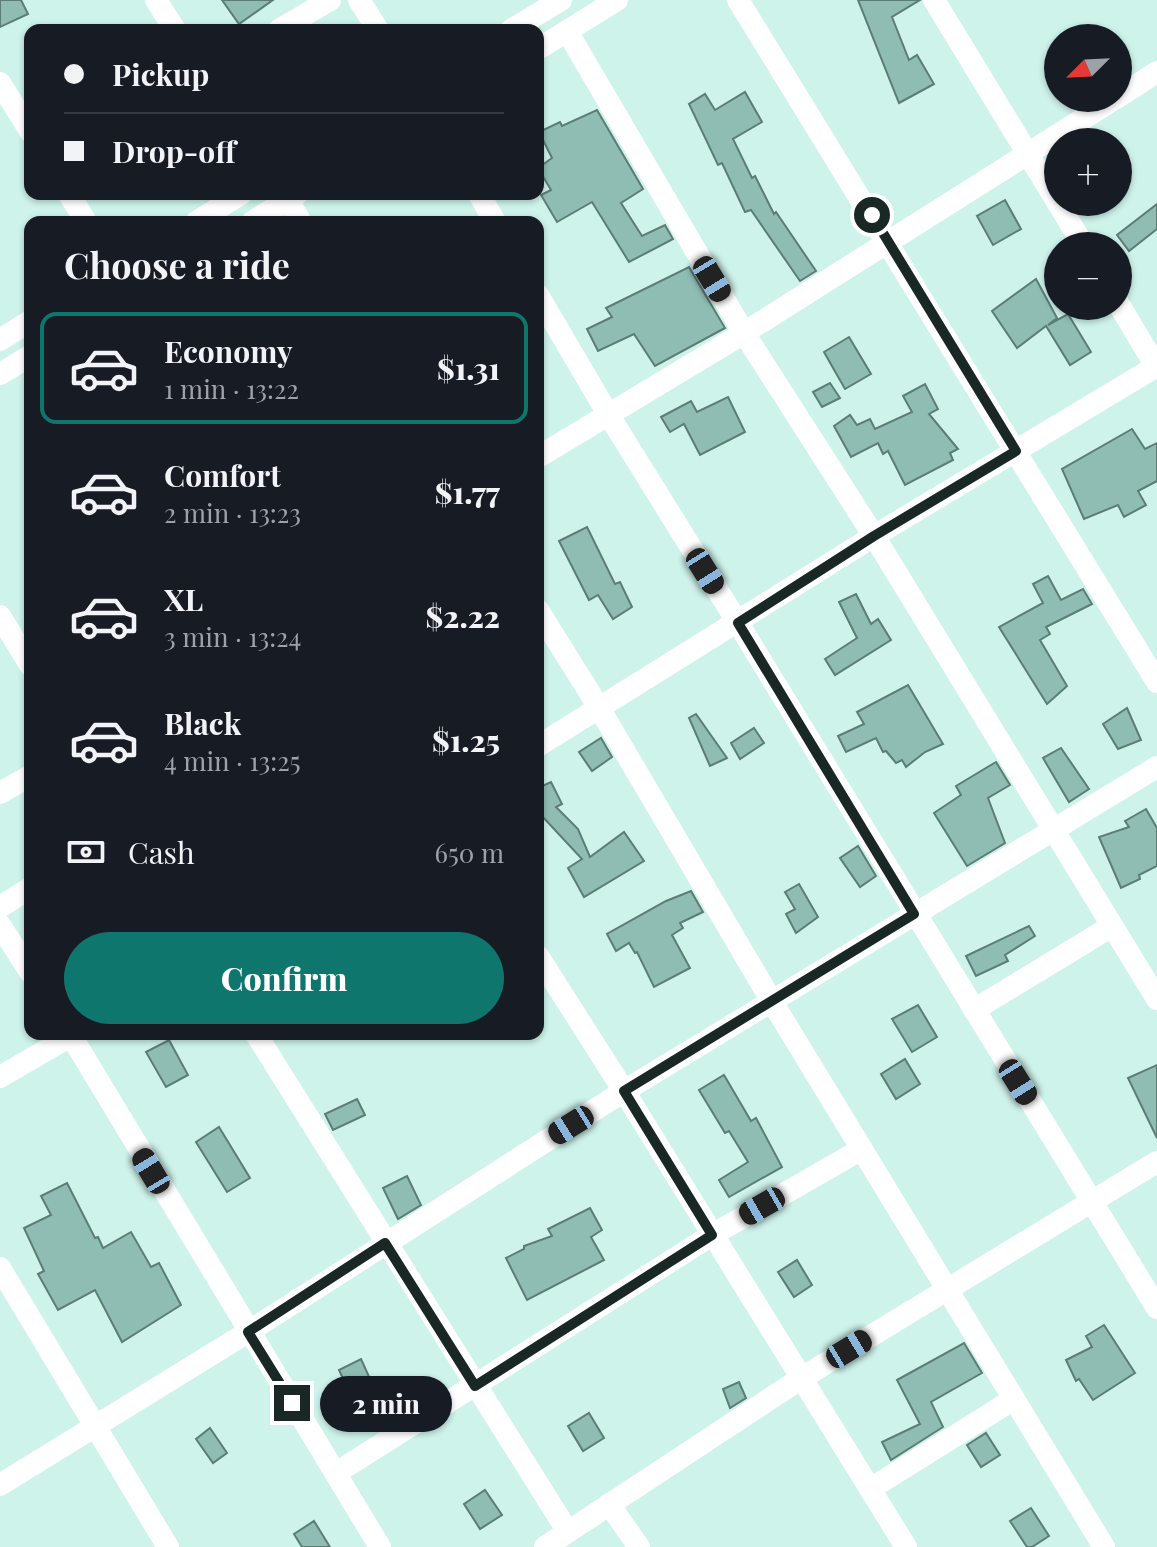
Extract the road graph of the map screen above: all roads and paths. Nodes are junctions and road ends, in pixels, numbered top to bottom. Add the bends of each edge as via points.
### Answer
1 (156, 0) edge
2 (330, 0) edge
3 (359, 0) edge
4 (617, 0) edge
5 (738, 0) edge
6 (934, 0) edge
7 (553, 2) edge
8 (171, 24) edge
9 (289, 24) edge
10 (374, 24) edge
11 (520, 24) edge
12 (567, 31) junction
13 (544, 45) edge
14 (1157, 72) edge
15 (0, 83) edge
16 (1132, 88) edge
17 (8, 112) edge
18 (1093, 112) edge
19 (24, 126) edge
20 (1029, 153) junction
21 (231, 200) edge
22 (287, 200) edge
23 (206, 216) edge
24 (262, 216) edge
25 (1076, 232) edge
26 (888, 242) junction
27 (544, 305) edge
28 (1128, 320) edge
29 (24, 325) edge
30 (744, 333) junction
31 (0, 340) edge
32 (24, 360) edge
33 (1157, 367) edge
34 (0, 374) edge
35 (608, 414) junction
36 (1016, 451) junction
37 (544, 453) edge
38 (874, 536) junction
39 (0, 616) edge
40 (544, 620) edge
41 (738, 623) junction
42 (24, 655) edge
43 (1157, 682) edge
44 (598, 706) junction
45 (544, 742) edge
46 (1157, 767) edge
47 (24, 779) edge
48 (0, 793) edge
49 (1054, 831) junction
50 (24, 892) edge
51 (0, 907) edge
52 (914, 914) junction
53 (0, 925) edge
54 (1112, 926) junction
55 (24, 963) edge
56 (544, 965) edge
57 (1157, 999) edge
58 (771, 1000) junction
59 (974, 1010) junction
60 (63, 1040) edge
61 (74, 1040) edge
62 (260, 1040) edge
63 (0, 1077) edge
64 (624, 1091) junction
65 (862, 1149) junction
66 (1157, 1162) edge
67 (1091, 1201) junction
68 (712, 1235) junction
69 (385, 1243) junction
70 (0, 1268) edge
71 (948, 1290) junction
72 (1157, 1308) edge
73 (248, 1332) junction
74 (800, 1379) junction
75 (475, 1386) junction
76 (1014, 1399) junction
77 (96, 1428) junction
78 (336, 1473) junction
79 (0, 1485) edge
80 (870, 1489) junction
81 (609, 1504) junction
82 (568, 1532) junction
83 (168, 1547) edge
84 (380, 1547) edge
85 (545, 1547) edge
86 (639, 1547) edge
87 (906, 1547) edge
88 (1104, 1547) edge

1 - 8 street
2 - 9 street
3 - 10 street
4 - 12 street
5 - 26 street
6 - 20 street
7 - 11 street
12 - 13 street
12 - 30 street
14 - 16 street
15 - 17 street
17 - 19 street
18 - 20 street
20 - 25 street
20 - 26 street
21 - 23 street
22 - 24 street
26 - 30 street
26 - 36 street
27 - 35 street
28 - 33 street
29 - 31 street
30 - 35 street
30 - 38 street
32 - 34 street
33 - 36 street
35 - 37 street
35 - 41 street
36 - 38 street
36 - 43 street
38 - 41 street
38 - 49 street
39 - 42 street
40 - 44 street
41 - 44 street
41 - 52 street
44 - 45 street
44 - 58 street
46 - 49 street
47 - 48 street
49 - 52 street
49 - 54 street
50 - 51 street
52 - 58 street
52 - 59 street
53 - 55 street
54 - 57 street
54 - 59 street
56 - 64 street
58 - 64 street
58 - 65 street
59 - 67 street
60 - 63 street
61 - 73 street
62 - 69 street
64 - 68 street
64 - 69 street
65 - 68 street
65 - 71 street
66 - 67 street
67 - 71 street
67 - 72 street
68 - 74 street
68 - 75 street
69 - 73 street
69 - 75 street
70 - 77 street
71 - 74 street
71 - 76 street
73 - 77 street
73 - 78 street
74 - 80 street
74 - 81 street
75 - 78 street
75 - 82 street
76 - 80 street
76 - 88 street
77 - 79 street
77 - 83 street
78 - 84 street
80 - 87 street
81 - 82 street
81 - 86 street
82 - 85 street

